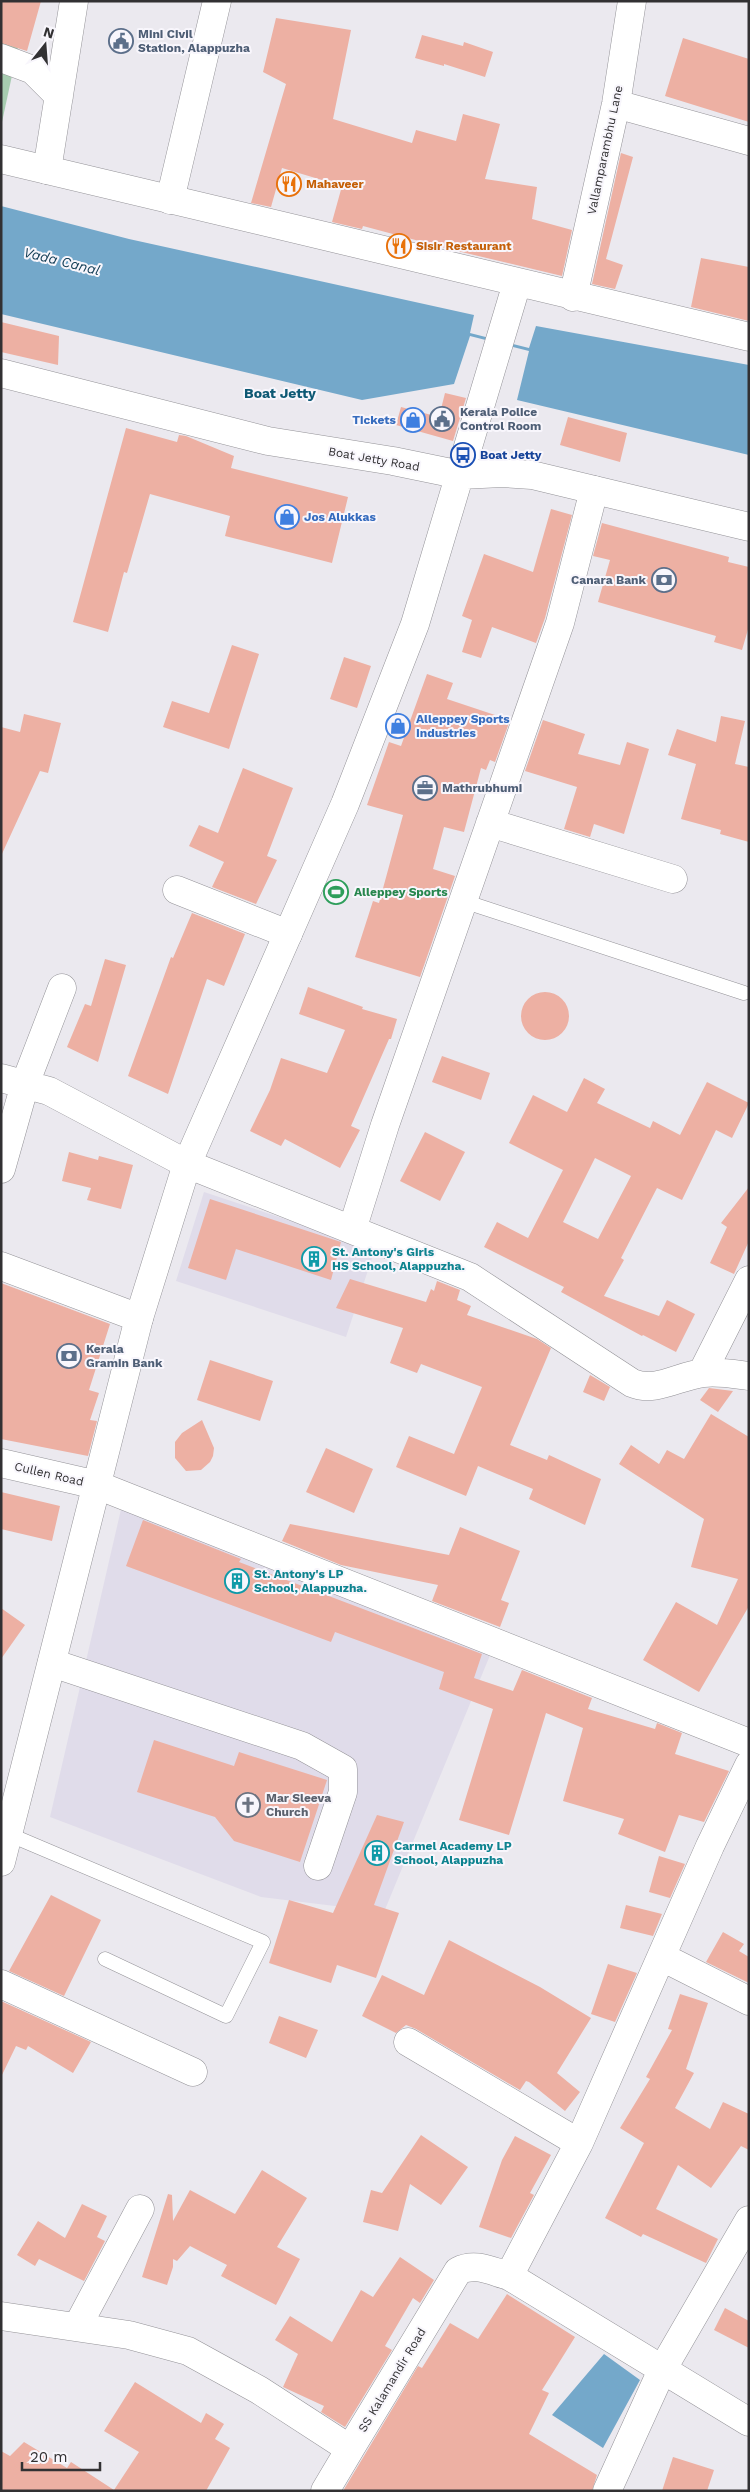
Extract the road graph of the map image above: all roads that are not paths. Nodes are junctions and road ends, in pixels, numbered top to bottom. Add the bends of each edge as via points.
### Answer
1 (74, 1) edge
2 (217, 1) edge
3 (632, 1) edge
4 (1, 58) edge
5 (59, 96) junction
6 (616, 104) junction
7 (749, 141) edge
8 (1, 159) edge
9 (47, 170) junction
10 (170, 200) junction
11 (517, 283) junction
12 (573, 297) junction
13 (749, 337) edge
14 (1, 373) edge
15 (461, 475) junction
16 (594, 490) junction
17 (749, 527) edge
18 (490, 823) junction
19 (673, 879) dead end
20 (177, 890) dead end
21 (463, 900) junction
22 (288, 934) junction
23 (62, 988) dead end
24 (744, 993) dead end
25 (13, 1081) edge
26 (187, 1164) junction
27 (1, 1169) edge
28 (352, 1230) junction
29 (1, 1266) edge
30 (749, 1280) edge
31 (139, 1318) junction
32 (702, 1373) junction
33 (749, 1376) edge
34 (1, 1463) edge
35 (97, 1485) junction
36 (52, 1663) junction
37 (749, 1743) edge
38 (749, 1765) edge
39 (8, 1834) junction
40 (1, 1862) edge
41 (318, 1866) dead end
42 (662, 1957) junction
43 (105, 1959) dead end
44 (1, 1984) edge
45 (749, 2001) edge
46 (408, 2042) dead end
47 (193, 2072) dead end
48 (579, 2143) junction
49 (140, 2208) dead end
50 (749, 2220) edge
51 (509, 2276) junction
52 (1, 2316) edge
53 (76, 2327) junction
54 (662, 2370) junction
55 (749, 2422) edge
56 (350, 2449) junction
57 (325, 2491) edge
58 (607, 2491) edge

1 - 5 street
2 - 10 street
3 - 6 street, Vallamparambhu Lane
4 - 5 street via 32,70
5 - 9 street
6 - 7 street
6 - 12 street, Vallamparambhu Lane
8 - 9 street
9 - 10 street
10 - 11 street
11 - 12 street
11 - 15 street
12 - 13 street
14 - 15 street, Boat Jetty Road via 268,441 392,460
15 - 16 street, Boat Jetty Road via 502,473 532,476
15 - 22 street via 415,624 345,804
16 - 17 street, Boat Jetty Road
16 - 18 street via 560,623
18 - 19 street
18 - 21 street
20 - 22 street
21 - 24 lane
21 - 28 street
22 - 26 street
23 - 25 street
25 - 26 street via 49,1091
25 - 27 street
26 - 28 street
26 - 31 street
28 - 32 street via 470,1276 643,1388
29 - 31 street
30 - 32 street
31 - 35 street
32 - 33 street
34 - 35 street, Cullen Road
35 - 36 street
35 - 37 street, Cullen Road
36 - 39 street
36 - 41 street via 302,1746 343,1769 343,1792
38 - 42 street
39 - 40 street
39 - 43 lane via 263,1942 226,2016
42 - 45 street
42 - 48 street
44 - 47 street
46 - 48 street
48 - 51 street
49 - 53 street
50 - 54 street
51 - 54 street, SS Kalamandir Road
51 - 56 street, SS Kalamandir Road via 480,2267 458,2271
52 - 53 street
53 - 56 street via 129,2335 188,2351 258,2390
54 - 55 street, SS Kalamandir Road
54 - 58 street
56 - 57 street, SS Kalamandir Road

